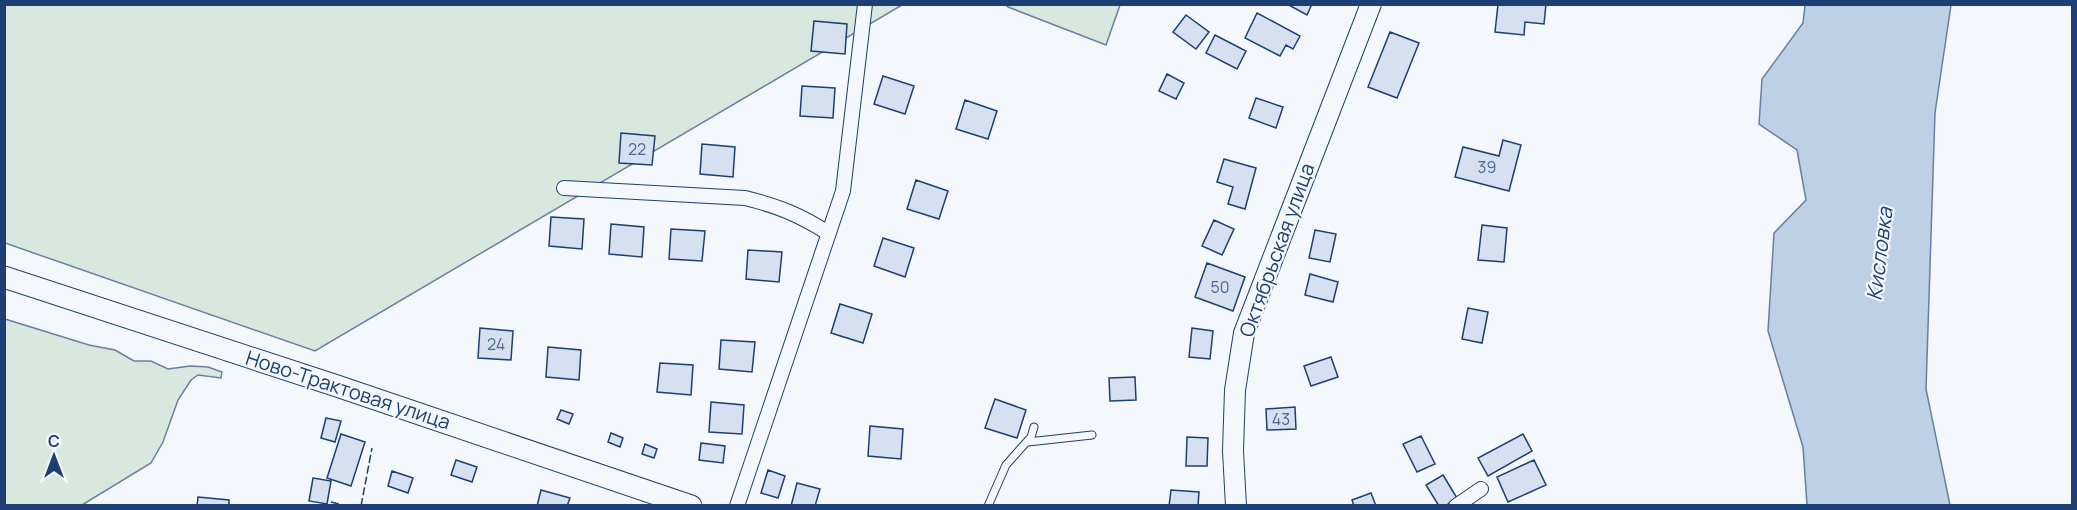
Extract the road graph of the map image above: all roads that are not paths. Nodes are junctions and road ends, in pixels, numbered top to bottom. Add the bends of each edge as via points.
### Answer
1 (865, 4) edge
2 (1371, 4) edge
3 (564, 188) dead end
4 (828, 233) junction
5 (4, 277) edge
6 (1034, 427) dead end
7 (1092, 435) dead end
8 (1028, 442) junction
9 (1481, 489) dead end
10 (690, 506) edge
11 (736, 506) edge
12 (988, 506) edge
13 (1236, 506) edge
14 (1456, 506) edge

1 - 4 street via 843,191
2 - 13 street, Октябрьская улица via 1244,333 1235,390
3 - 4 street via 745,198 803,216
4 - 11 street
5 - 10 main road, Ново-Трактовая улица
6 - 8 lane
7 - 8 lane
8 - 12 lane via 1006,465
9 - 14 street

